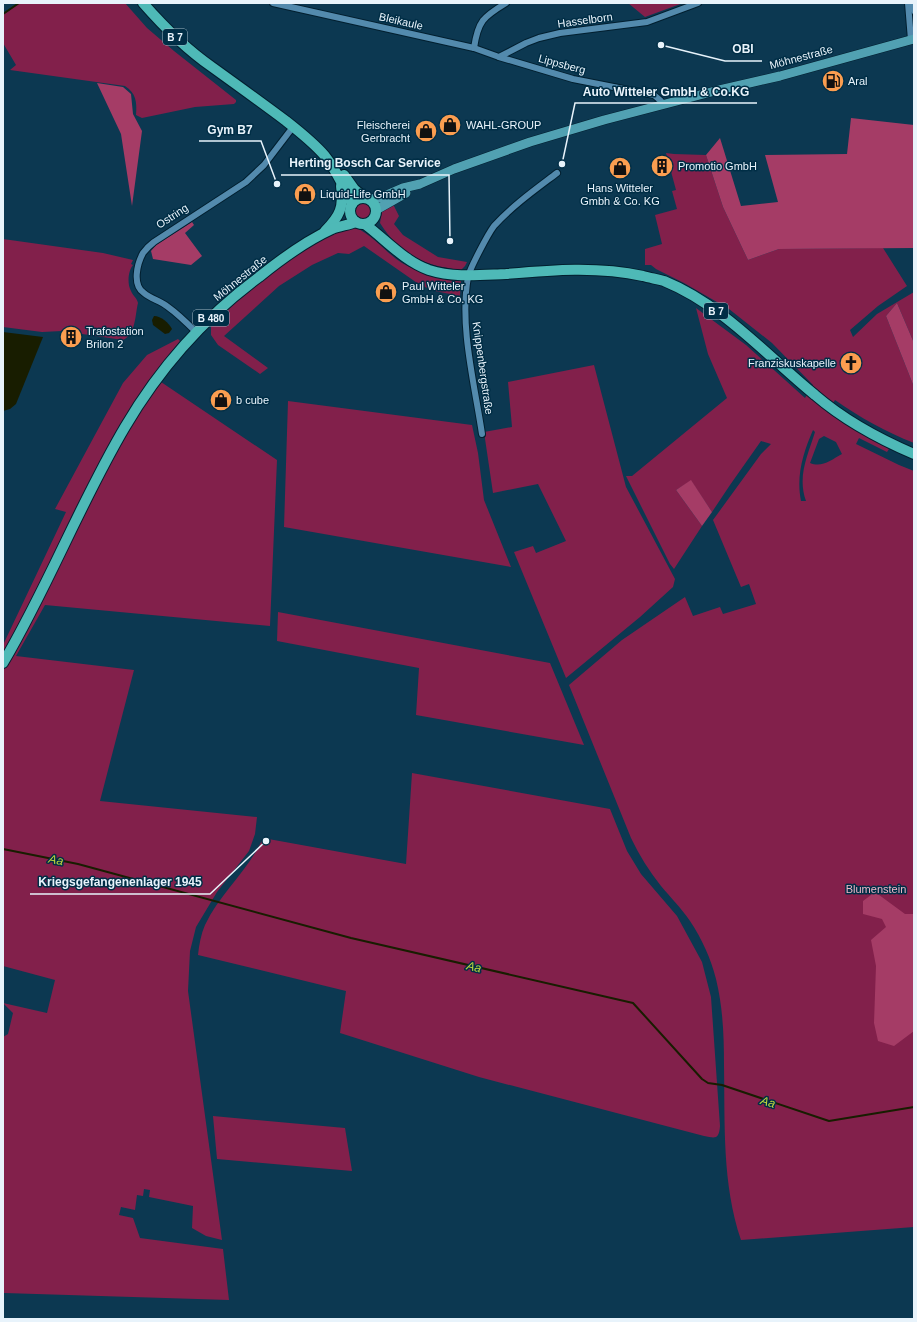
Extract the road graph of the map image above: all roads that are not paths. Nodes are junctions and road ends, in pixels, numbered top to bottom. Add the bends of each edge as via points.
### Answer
1 (143, 3) edge
2 (274, 3) edge
3 (506, 3) edge
4 (698, 3) edge
5 (909, 3) edge
6 (914, 11) edge
7 (913, 40) edge
8 (476, 49) junction
9 (499, 57) junction
10 (662, 105) junction
11 (293, 127) junction
12 (325, 156) junction
13 (557, 173) dead end
14 (340, 178) junction
15 (420, 184) junction
16 (367, 199) junction
17 (351, 208) junction
18 (368, 219) junction
19 (333, 229) junction
20 (321, 235) junction
21 (468, 276) junction
22 (196, 332) junction
23 (482, 434) dead end
24 (914, 454) edge
25 (3, 663) edge

1 - 11 main road, B 7 via 162,25 189,49
2 - 8 street, Bleikaule
3 - 8 street via 482,21 477,31
4 - 9 street, Hasselborn via 647,22 539,38
5 - 6 street
5 - 7 street
7 - 10 street, Möhnestraße
8 - 9 street
9 - 10 street, Lippsberg via 573,79 654,95 659,98
10 - 15 street, Möhnestraße via 530,142
11 - 12 main road, B 7
11 - 22 street, Ostring via 264,165 246,182 154,242 146,248 140,258 137,282 140,289 170,308
12 - 14 main road, B 7
12 - 16 main road, B 7
13 - 21 street, Knippenbergstraße via 494,226
14 - 17 main road, B 7
14 - 20 main road via 341,210 335,221
15 - 16 street, Möhnestraße via 380,198
15 - 18 street, Möhnestraße
16 - 17 main road via 357,200
16 - 18 main road, B 7 via 374,204
17 - 18 main road, B 7 via 352,218
17 - 19 main road, B 480
18 - 19 main road, B 480
18 - 21 main road, B 7 via 402,255 438,272
19 - 20 main road, B 480
20 - 22 main road, Möhnestraße / B 480 via 250,283
21 - 23 street, Knippenbergstraße via 466,326
21 - 24 main road, B 7 via 586,269 662,281 690,294 713,309 840,414
22 - 25 main road, Möhnestraße / B 480 via 169,363 125,426 82,507 24,629

